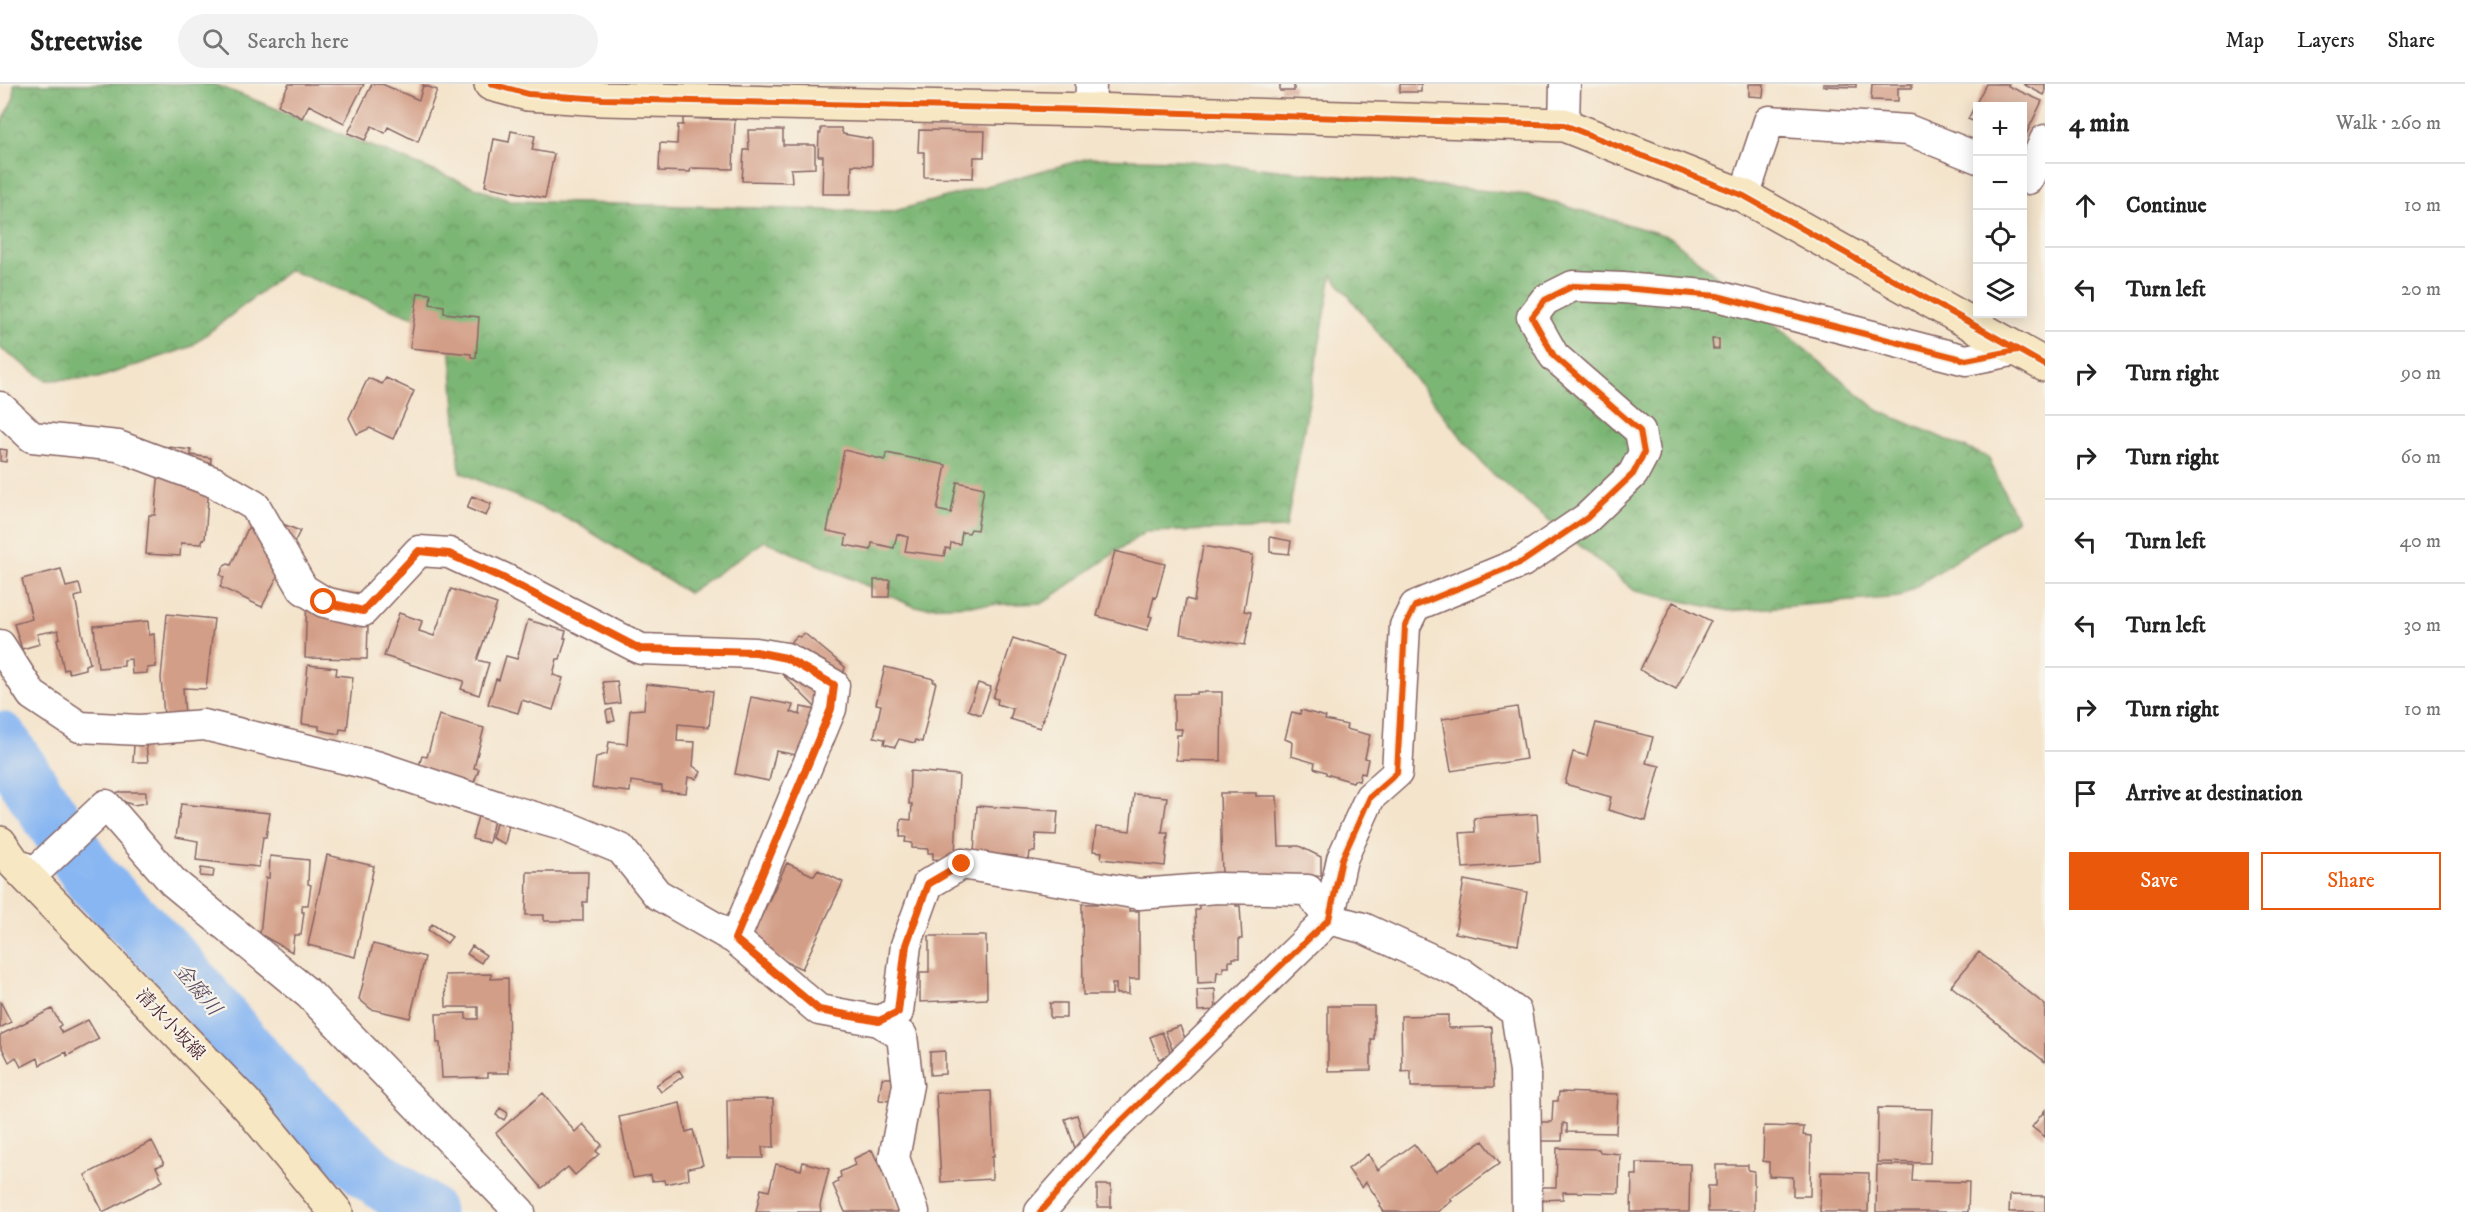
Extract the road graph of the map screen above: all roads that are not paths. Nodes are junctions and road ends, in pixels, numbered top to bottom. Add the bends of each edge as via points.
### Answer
1 (491, 84) edge
2 (1565, 84) edge
3 (603, 92) edge
4 (1090, 97) edge
5 (1564, 125) junction
6 (2045, 140) edge
7 (1973, 156) edge
8 (2032, 181) edge
9 (1744, 196) junction
10 (2031, 357) edge
11 (0, 407) edge
12 (0, 645) edge
13 (16, 859) edge
14 (1329, 919) junction
15 (735, 939) junction
16 (879, 1021) junction
17 (336, 1212) edge
18 (520, 1212) edge
19 (914, 1212) edge
20 (1040, 1212) edge
21 (1527, 1212) edge

1 - 3 street via 528,93
2 - 5 street
3 - 4 street
4 - 5 street
5 - 9 street
6 - 8 street
7 - 9 street via 1908,130 1769,121
9 - 10 street
10 - 14 street via 1966,360 1717,296 1573,286 1545,300 1532,317 1554,356 1640,430 1644,453 1633,474 1587,518 1522,562 1415,606 1405,626 1397,773 1370,797 1341,859
11 - 15 street via 32,437 118,446 214,482 255,506 303,590 324,602 363,611 419,551 449,554 640,649 756,652 786,658 834,685 831,709
12 - 15 street via 32,695 80,727 140,730 204,725 376,766 565,826 621,849 657,894
13 - 17 street, 清水小坂線 via 248,1106
13 - 18 street via 106,805 172,882 310,995
14 - 16 street via 1308,891 1218,888 1138,894 962,864 928,884 906,945 898,1012
14 - 20 street via 1111,1131
14 - 21 street via 1363,928 1461,973 1516,1012 1525,1072
15 - 16 street via 819,1010
16 - 19 street via 902,1036 908,1086 894,1158

